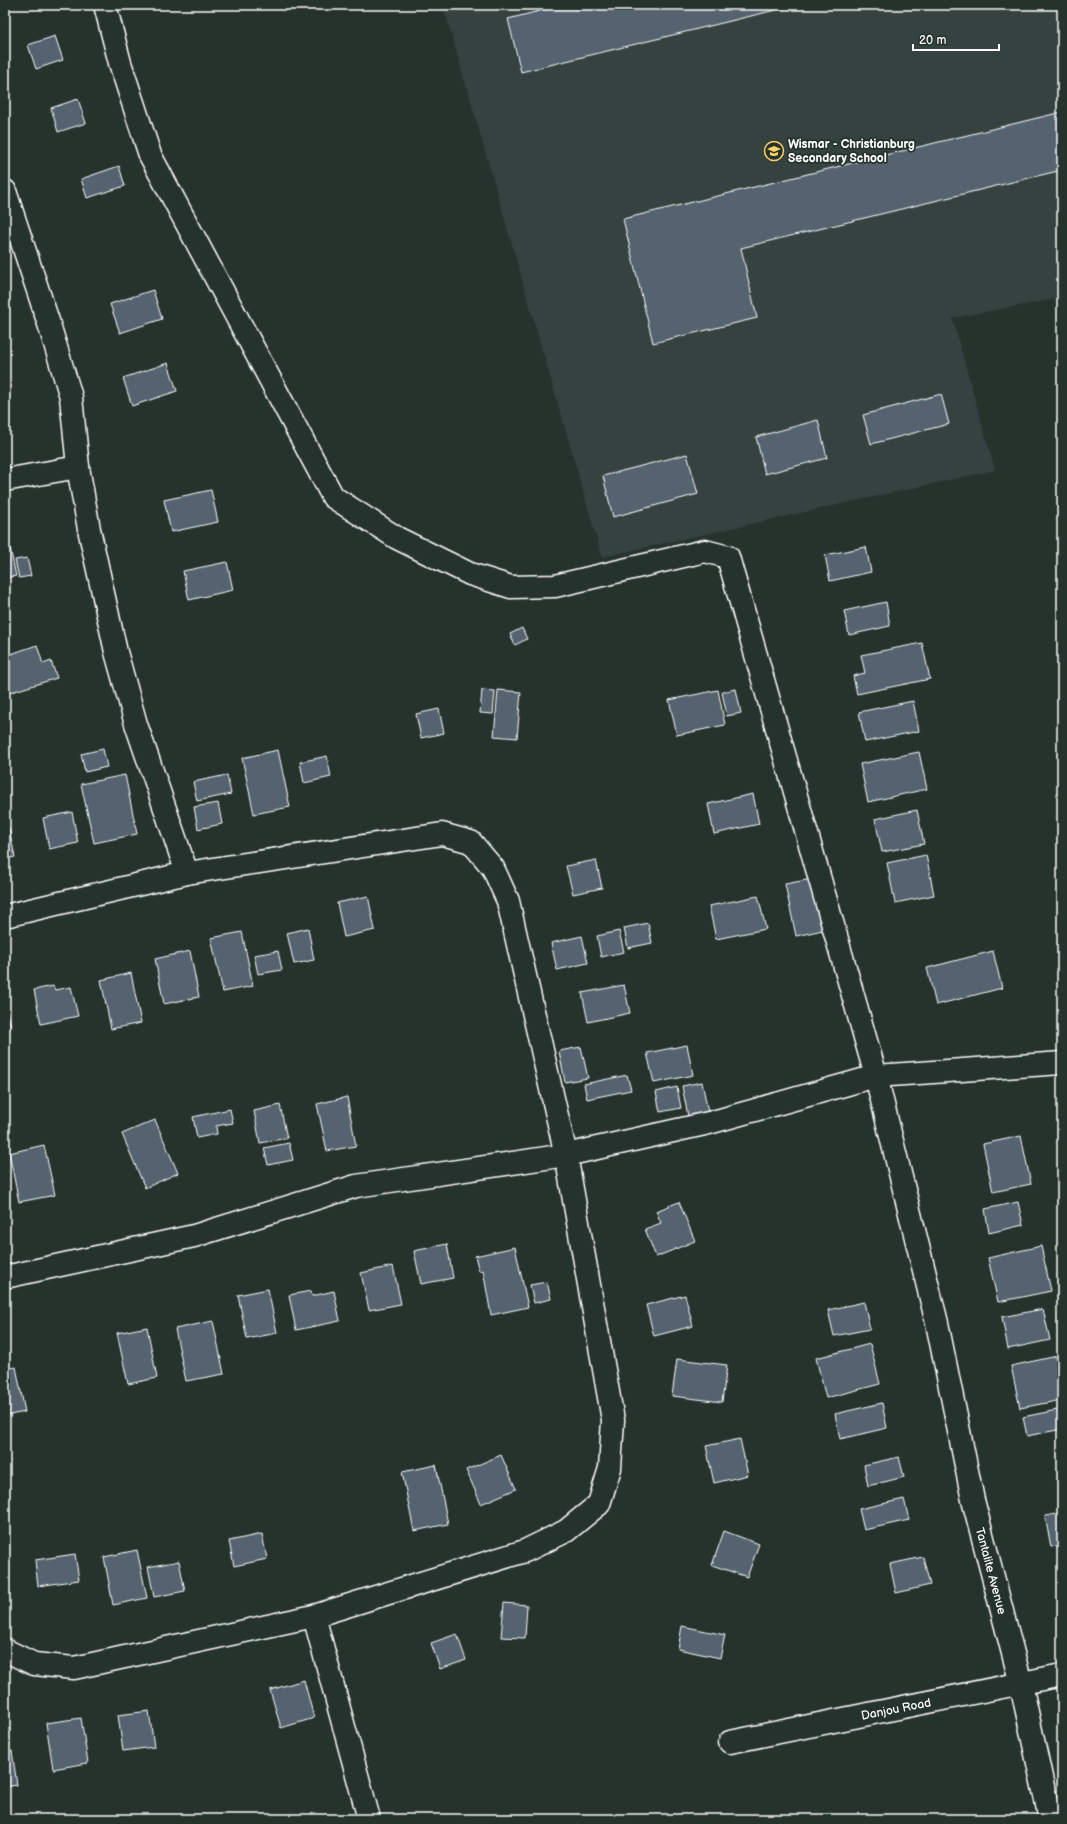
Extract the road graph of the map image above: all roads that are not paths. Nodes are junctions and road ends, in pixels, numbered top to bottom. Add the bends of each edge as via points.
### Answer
1 (105, 5) edge
2 (5, 191) edge
3 (78, 467) junction
4 (5, 480) edge
5 (187, 873) junction
6 (5, 916) edge
7 (1062, 1062) edge
8 (876, 1076) junction
9 (566, 1155) junction
10 (5, 1277) edge
11 (314, 1616) junction
12 (5, 1650) edge
13 (1062, 1675) edge
14 (1021, 1684) junction
15 (730, 1742) dead end
16 (369, 1819) edge
17 (1050, 1819) edge

1 - 8 street, Tantalite Avenue via 120,63 150,155 333,497 397,538 470,574 511,587 555,586 705,551 728,557
2 - 3 street via 50,324 71,397
3 - 4 street
3 - 5 street via 116,652 136,724
5 - 6 street
5 - 9 street via 442,834 471,842 494,868 508,901
7 - 8 street
8 - 9 street via 709,1124
8 - 14 street, Tantalite Avenue via 937,1323 973,1500
9 - 10 street via 356,1186 194,1236
9 - 11 street via 613,1420 610,1468 599,1504 566,1531 525,1551
11 - 12 street via 74,1668 34,1664
11 - 16 street
13 - 14 street, Danjou Road
14 - 15 street, Danjou Road
14 - 17 street, Tantalite Avenue

